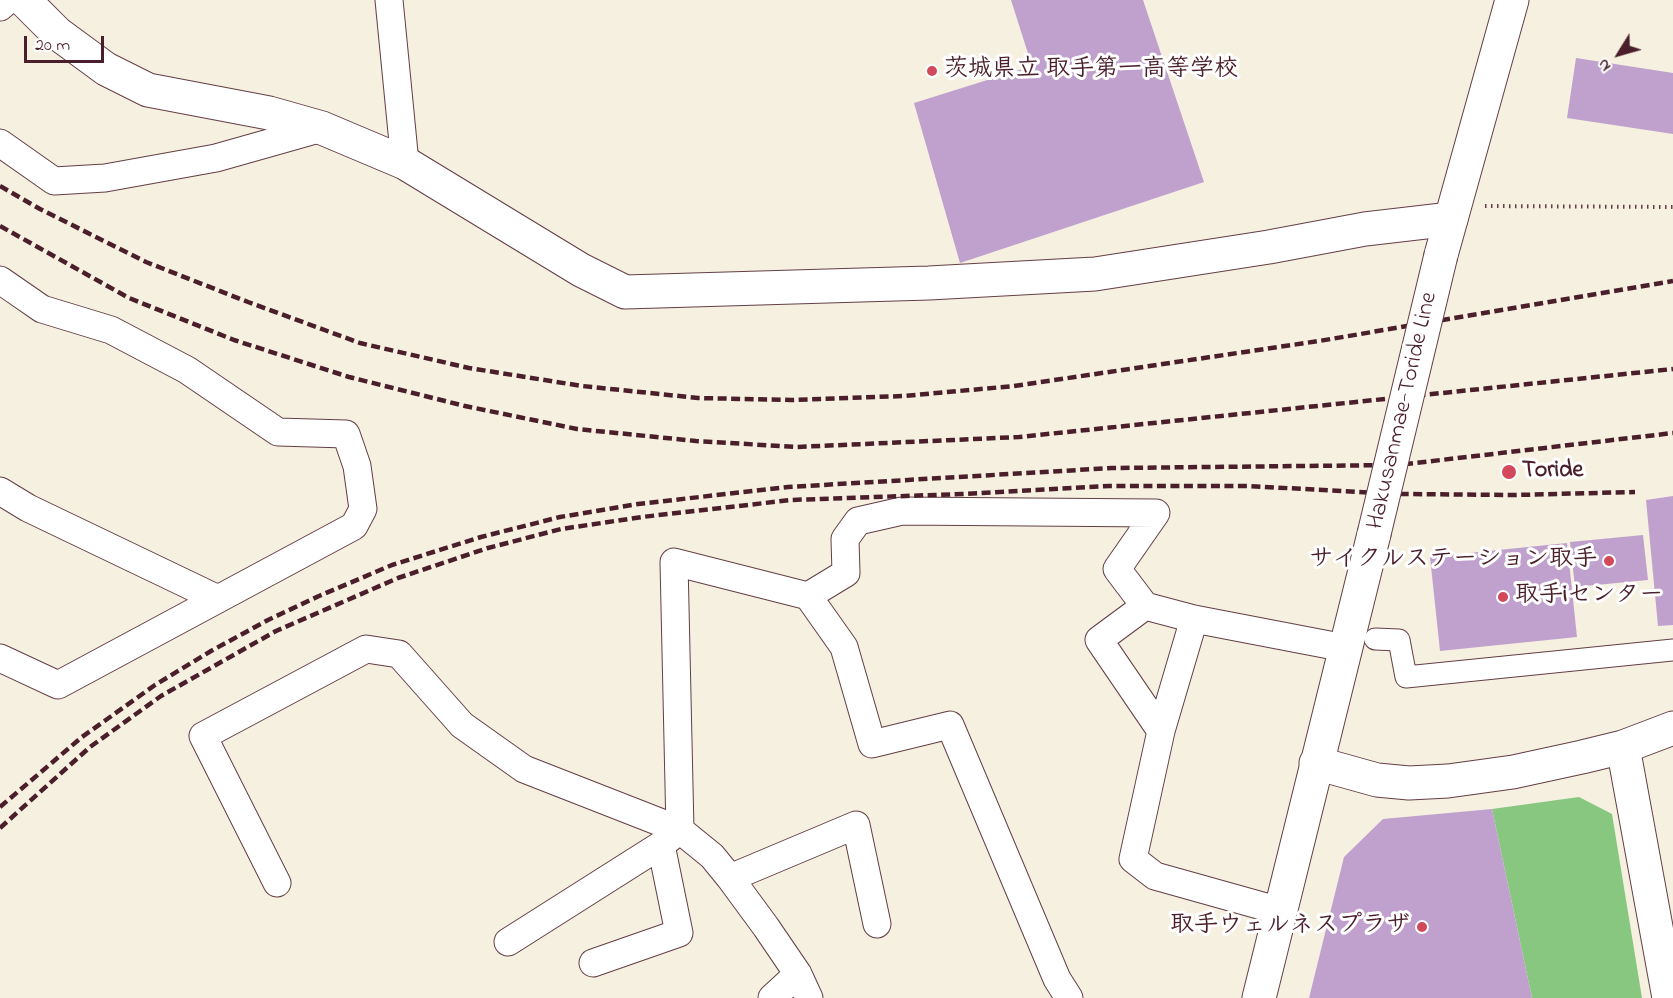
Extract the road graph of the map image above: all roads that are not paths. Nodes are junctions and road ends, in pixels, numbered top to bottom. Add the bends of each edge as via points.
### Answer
1 (8, 0) edge
2 (24, 0) edge
3 (389, 0) edge
4 (1512, 0) edge
5 (0, 7) edge
6 (322, 128) junction
7 (0, 143) edge
8 (405, 163) junction
9 (1450, 219) junction
10 (0, 280) edge
11 (0, 491) edge
12 (808, 596) junction
13 (218, 599) junction
14 (1145, 606) junction
15 (1194, 619) junction
16 (1360, 643) junction
17 (1673, 650) edge
18 (0, 658) edge
19 (1673, 728) edge
20 (1161, 731) junction
21 (1623, 747) junction
22 (1316, 763) junction
23 (671, 837) junction
24 (730, 878) junction
25 (277, 883) dead end
26 (1280, 911) junction
27 (877, 924) dead end
28 (508, 942) dead end
29 (594, 963) dead end
30 (803, 986) edge
31 (772, 998) edge
32 (1069, 998) edge
33 (1258, 998) edge
34 (1669, 998) edge

1 - 5 street
2 - 6 street via 57,33 106,69 148,90 269,113
3 - 8 street
4 - 9 street, Hakusanmae-Toride Line
6 - 7 street via 216,158 105,178 54,181
6 - 8 street
8 - 9 street via 581,270 625,292 1095,274 1365,229
9 - 16 street, Hakusanmae-Toride Line, bridge via 1374,534
10 - 13 street via 42,309 111,330 188,370 278,432 346,434 357,466 363,509 354,526
11 - 13 street
12 - 14 street via 846,573 845,539 858,521 902,511 1156,513 1117,569
12 - 23 street via 674,562
12 - 32 street via 844,647 872,744 950,725 1057,979
13 - 18 street via 58,685
14 - 15 street
14 - 20 street via 1099,640
15 - 16 street
15 - 20 street
16 - 17 street via 1399,640 1406,677
16 - 22 street, Hakusanmae-Toride Line
19 - 21 street
20 - 26 street via 1133,859 1155,876
21 - 22 street via 1513,772 1409,783 1377,780
21 - 34 street
22 - 26 street, Hakusanmae-Toride Line
23 - 24 street via 712,856
23 - 25 street via 524,769 462,725 399,654 366,649 203,736
23 - 28 street
23 - 29 street via 679,933
24 - 27 street via 856,825
24 - 30 street
26 - 33 street, Hakusanmae-Toride Line
30 - 31 street

